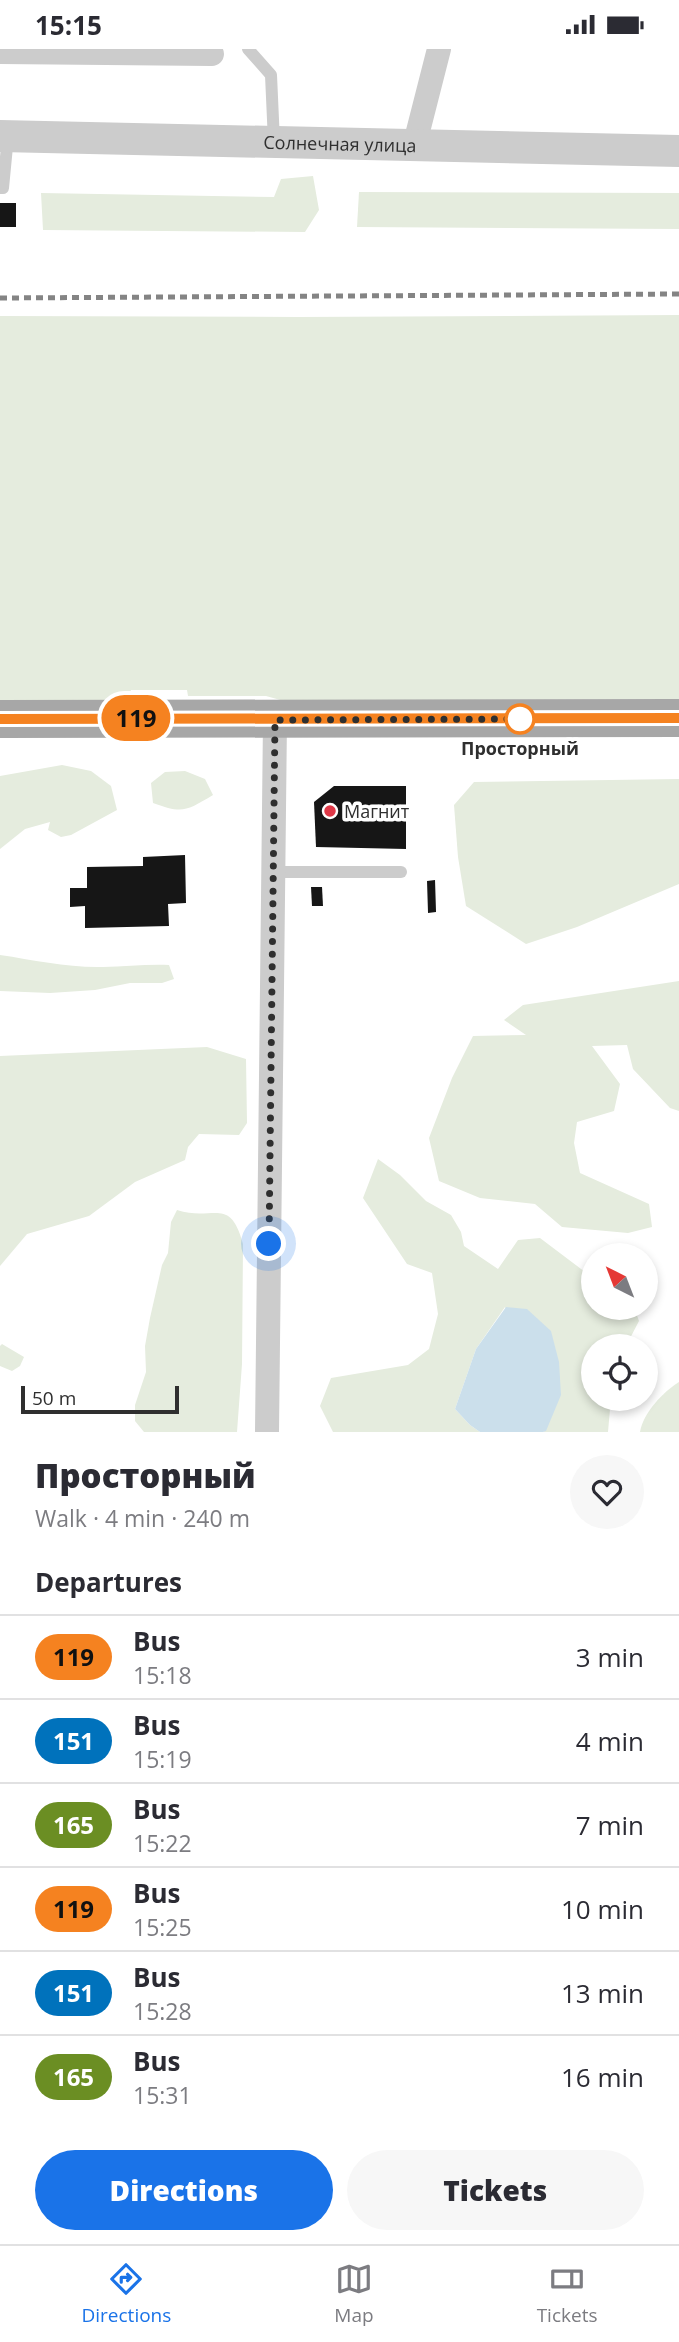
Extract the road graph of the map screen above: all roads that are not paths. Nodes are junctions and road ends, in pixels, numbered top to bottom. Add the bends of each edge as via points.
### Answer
1 (248, 49) edge
2 (439, 49) edge
3 (0, 52) edge
4 (212, 54) dead end
5 (4, 136) edge
6 (274, 142) junction
7 (414, 147) junction
8 (679, 151) edge
9 (0, 188) edge
10 (679, 718) edge
11 (0, 719) edge
12 (275, 720) junction
13 (401, 871) dead end
14 (274, 872) junction
15 (267, 1432) edge

1 - 6 lane via 271,75
2 - 7 street
3 - 4 street
5 - 6 street, Солнечная улица
5 - 9 lane
6 - 7 street, Солнечная улица
7 - 8 street, Солнечная улица
10 - 12 main road
11 - 12 main road
12 - 14 street
13 - 14 lane
14 - 15 street

